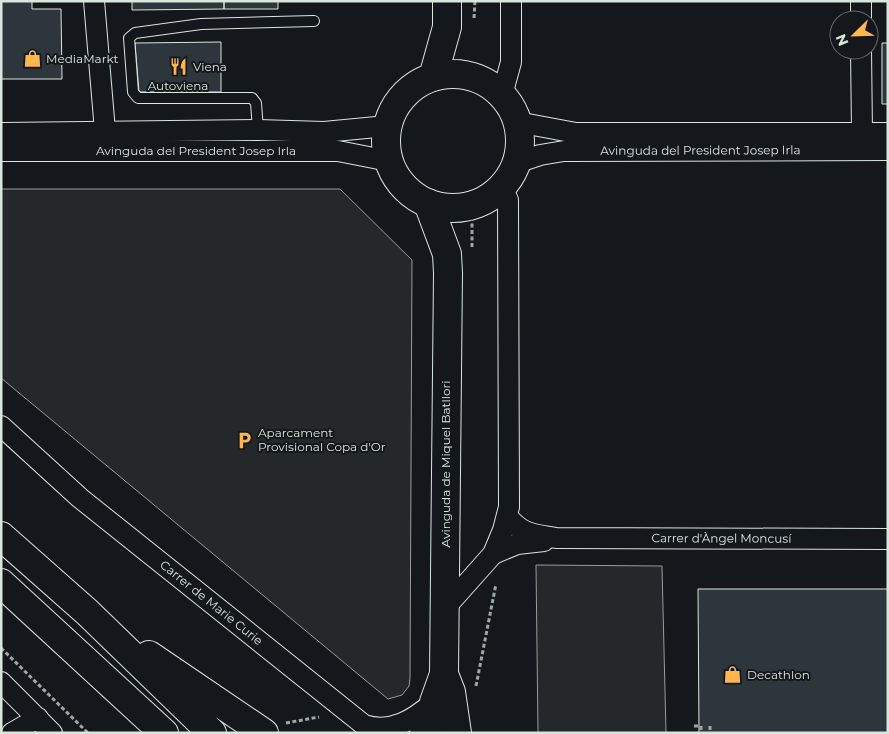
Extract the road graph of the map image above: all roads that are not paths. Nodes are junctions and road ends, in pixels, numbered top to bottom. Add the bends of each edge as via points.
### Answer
1 (94, 1) edge
2 (511, 1) edge
3 (447, 14) edge
4 (314, 21) dead end
5 (861, 60) edge
6 (462, 75) junction
7 (433, 77) junction
8 (502, 95) junction
9 (517, 122) junction
10 (387, 126) junction
11 (258, 130) junction
12 (105, 131) junction
13 (1, 133) edge
14 (862, 133) junction
15 (888, 133) edge
16 (888, 150) edge
17 (1, 151) edge
18 (389, 161) junction
19 (516, 163) junction
20 (502, 187) junction
21 (428, 204) junction
22 (472, 205) junction
23 (460, 255) junction
24 (1, 426) edge
25 (507, 516) junction
26 (1, 536) edge
27 (556, 538) junction
28 (888, 539) edge
29 (493, 554) junction
30 (1, 583) edge
31 (445, 608) junction
32 (86, 612) junction
33 (444, 674) junction
34 (1, 682) edge
35 (38, 718) junction
36 (429, 724) edge
37 (273, 728) edge
38 (12, 733) edge
39 (52, 733) edge
40 (164, 733) edge
41 (212, 733) edge
42 (457, 733) edge

1 - 12 street
2 - 8 street via 510,62
3 - 6 main road
3 - 7 main road
4 - 11 lane, Autoviena via 201,24 131,35 133,92 138,98 252,98 256,102
5 - 14 street
6 - 7 main road
6 - 8 main road via 488,83
7 - 10 main road via 407,91 394,106
8 - 9 main road
9 - 14 street, Avinguda del President Josep Irla via 576,133
9 - 19 main road via 520,143
10 - 11 street, Avinguda del President Josep Irla via 324,132
10 - 18 main road
11 - 12 street, Avinguda del President Josep Irla
12 - 13 street, Avinguda del President Josep Irla
14 - 15 street, Avinguda del President Josep Irla
16 - 19 street, Avinguda del President Josep Irla via 564,150
17 - 18 street, Avinguda del President Josep Irla via 338,151
18 - 21 main road via 404,187
19 - 20 main road
20 - 22 main road
20 - 25 street via 508,200
21 - 22 main road via 458,208
21 - 23 main road, Avinguda de Miquel Batllori
22 - 23 main road, Avinguda de Miquel Batllori
23 - 31 main road, Avinguda de Miquel Batllori
24 - 36 street, Carrer de Marie Curie via 80,498 364,725 382,728 409,722
25 - 27 street, Carrer d'Àngel Moncusí via 525,532
25 - 29 street
26 - 32 main road
27 - 28 street, Carrer d'Àngel Moncusí
27 - 29 street, Carrer d'Àngel Moncusí via 540,543 517,544
29 - 31 street
30 - 40 main road
31 - 33 main road, Avinguda de Miquel Batllori
32 - 37 main road
32 - 41 main road
33 - 36 main road, Avinguda de Miquel Batllori
33 - 42 main road, Avinguda de Miquel Batllori via 451,692
34 - 35 street
35 - 38 street
35 - 39 street

